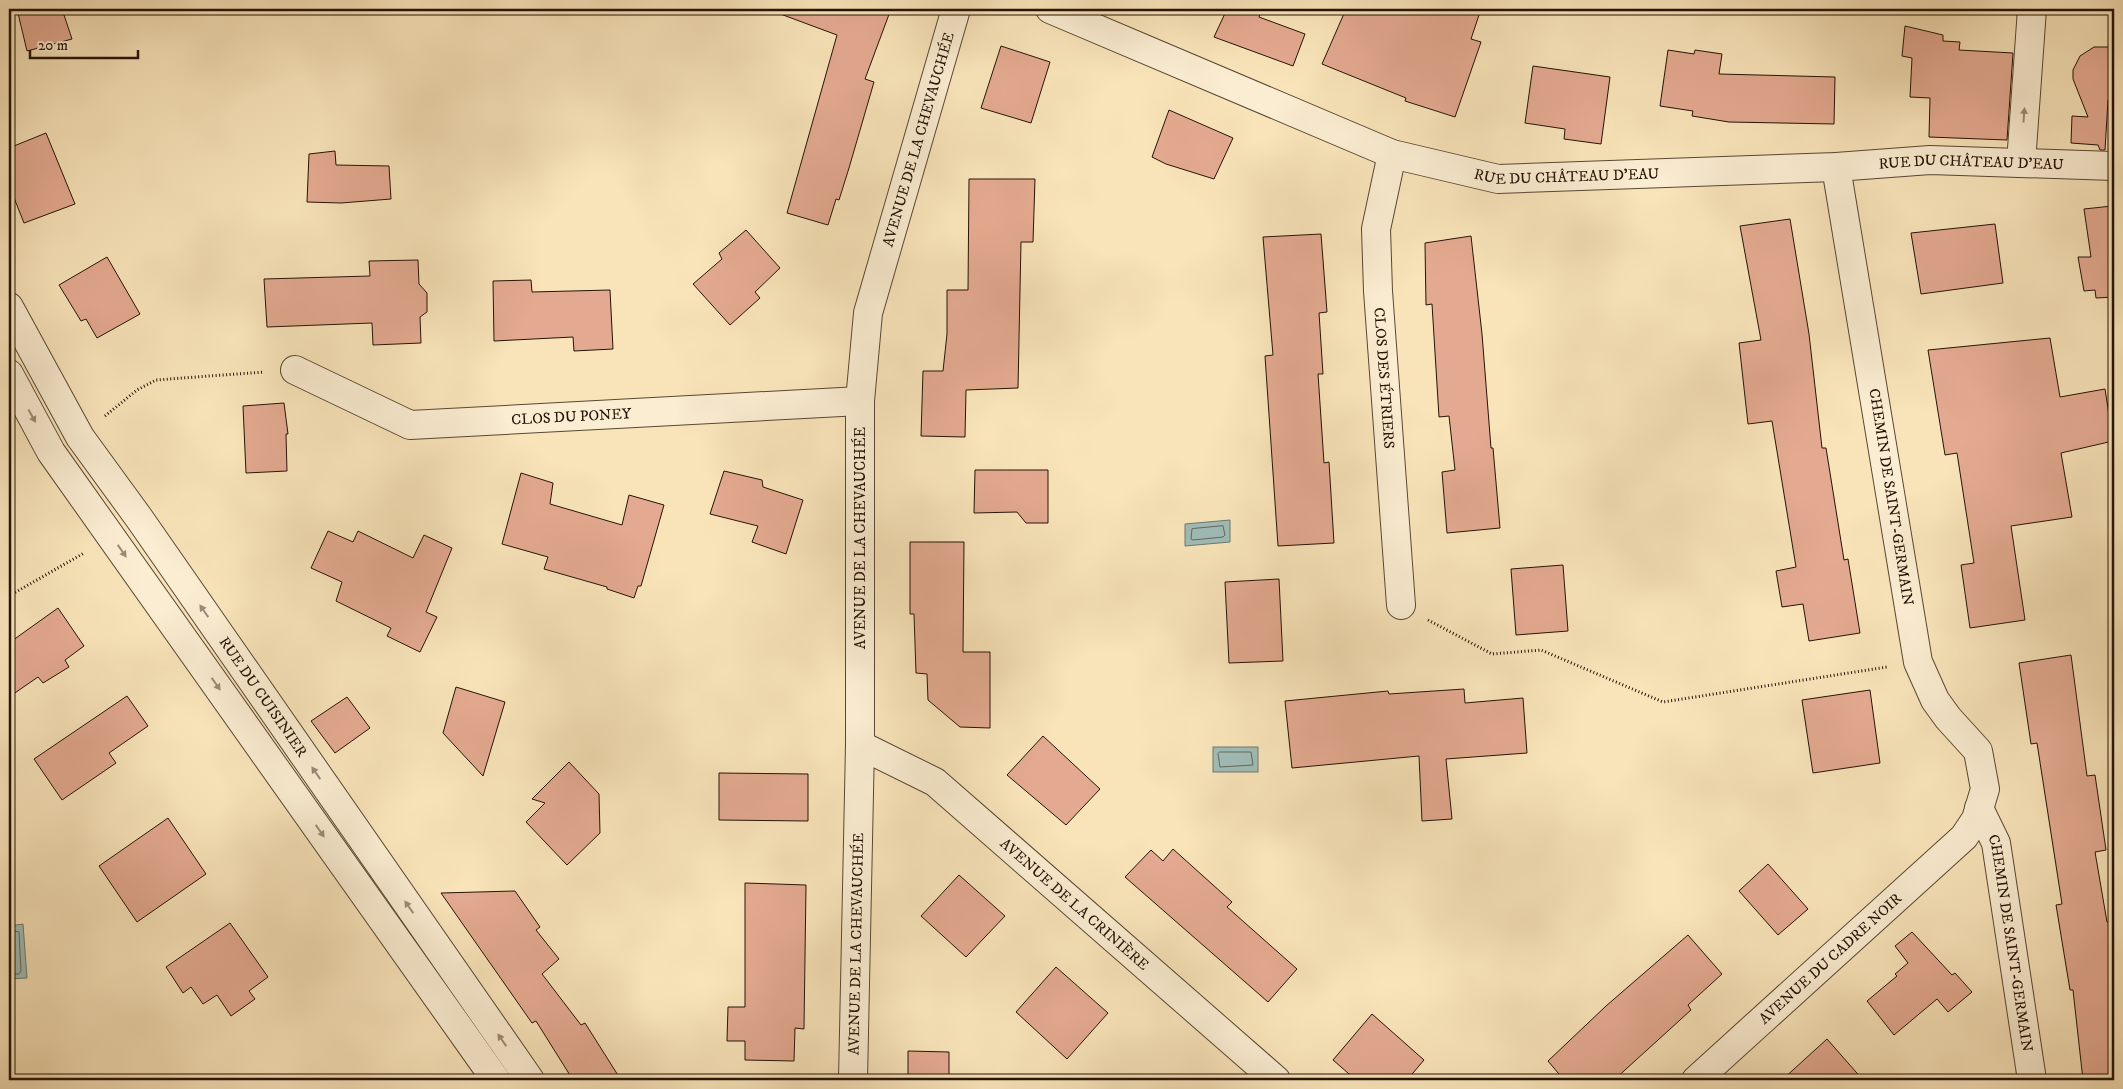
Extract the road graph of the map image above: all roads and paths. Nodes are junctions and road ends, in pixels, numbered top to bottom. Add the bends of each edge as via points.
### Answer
1 (956, 9) edge
2 (1050, 9) edge
3 (2032, 9) edge
4 (1392, 154) junction
5 (2021, 163) junction
6 (2114, 166) edge
7 (1836, 167) junction
8 (9, 307) edge
9 (295, 370) joint
10 (9, 374) edge
11 (860, 401) junction
12 (80, 437) junction
13 (112, 537) junction
14 (9, 596) edge
15 (1401, 605) joint
16 (1918, 662) junction
17 (860, 745) junction
18 (1979, 808) junction
19 (1964, 838) joint
20 (496, 1080) edge
21 (530, 1080) edge
22 (853, 1080) edge
23 (1276, 1080) edge
24 (1696, 1080) edge
25 (2032, 1080) edge

1 - 11 street, AVENUE DE LA CHEVAUCHÉE via 868,313
2 - 4 street, RUE DU CHÂTEAU D'EAU
5 -> 3 street
4 - 7 street, RUE DU CHÂTEAU D'EAU via 1498,179
4 - 15 street, CLOS DES ÉTRIERS via 1376,229
5 - 6 street, RUE DU CHÂTEAU D'EAU
5 - 7 street, RUE DU CHÂTEAU D'EAU via 1930,160
7 - 16 street, CHEMIN DE SAINT-GERMAIN
8 - 12 street, RUE DU CUISINIER
9 - 11 street, CLOS DU PONEY via 410,425
9 - 12 path via 156,380 137,390
10 -> 13 street, RUE DU CUISINIER via 51,452
11 - 17 street, AVENUE DE LA CHEVAUCHÉE
21 -> 12 street, RUE DU CUISINIER
13 - 14 path
13 -> 20 street, RUE DU CUISINIER
15 - 16 path via 1492,654 1541,650 1663,702
16 - 18 street, CHEMIN DE SAINT-GERMAIN via 1935,700 1978,751 1985,790
17 - 22 street, AVENUE DE LA CHEVAUCHÉE
17 - 23 street, AVENUE DE LA CRINIÈRE via 935,782
18 - 19 street, CHEMIN DE SAINT-GERMAIN
18 - 25 street, CHEMIN DE SAINT-GERMAIN via 1996,843
19 - 24 street, AVENUE DU CADRE NOIR

